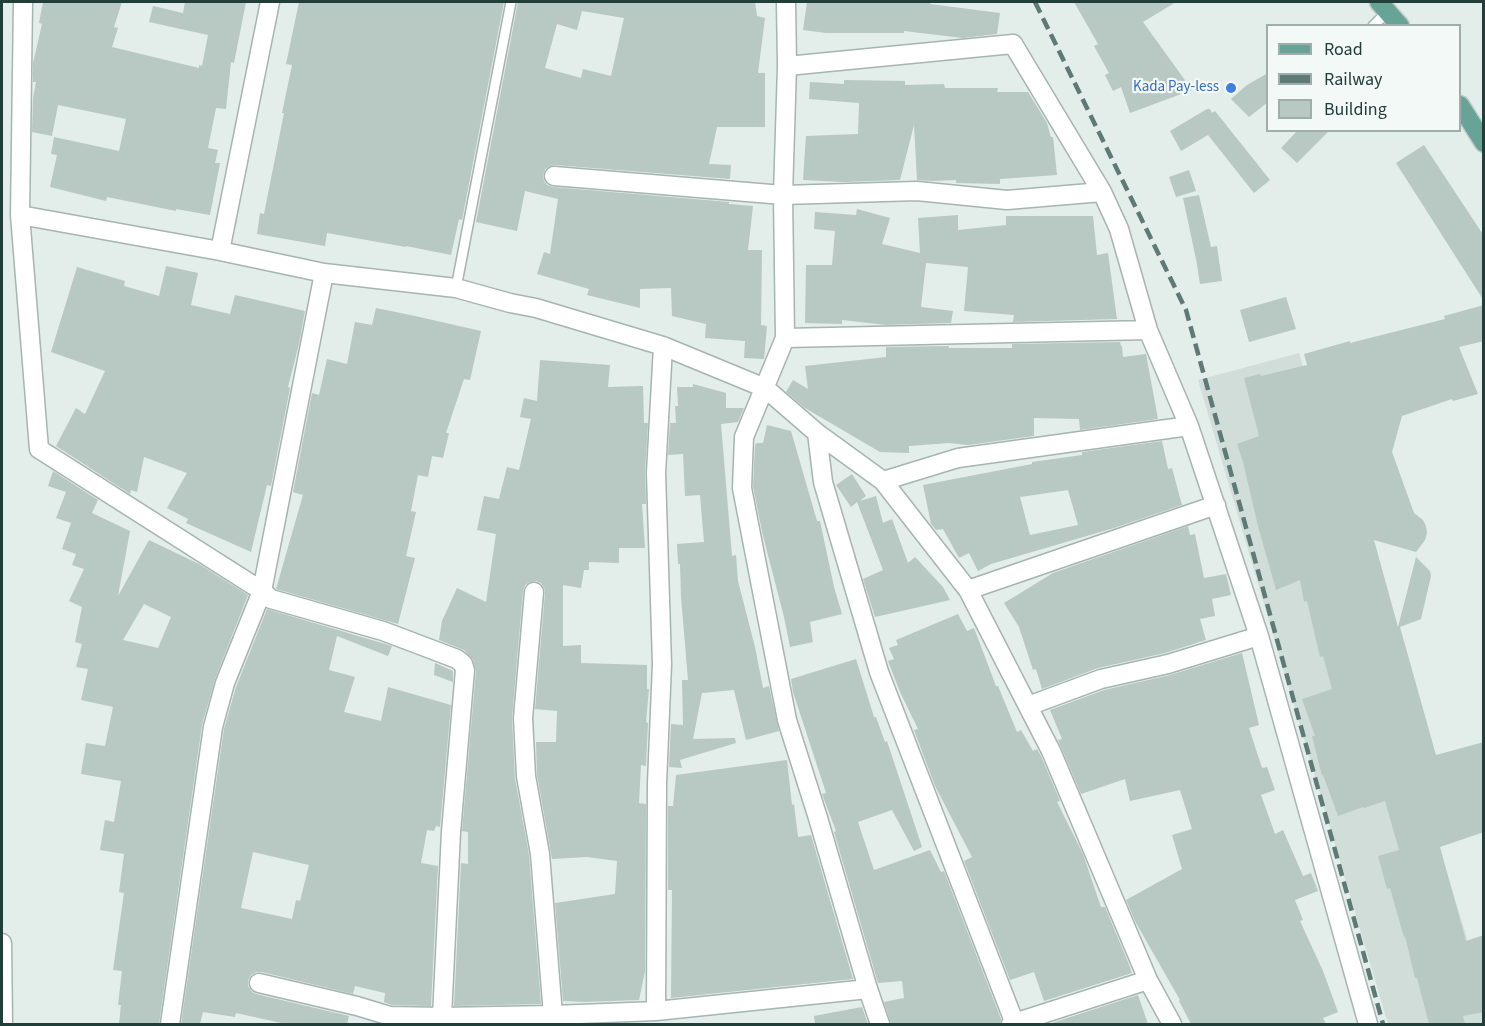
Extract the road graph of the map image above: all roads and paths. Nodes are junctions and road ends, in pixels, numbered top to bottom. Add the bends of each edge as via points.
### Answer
1 (23, 2) edge
2 (270, 2) edge
3 (511, 2) edge
4 (786, 2) edge
5 (1384, 6) edge
6 (1374, 24) edge
7 (1398, 24) edge
8 (787, 66) junction
9 (1461, 107) edge
10 (1484, 143) edge
11 (554, 176) dead end
12 (1102, 192) junction
13 (783, 195) junction
14 (20, 215) junction
15 (220, 251) junction
16 (324, 273) junction
17 (456, 288) junction
18 (1148, 330) junction
19 (785, 338) junction
20 (663, 346) junction
21 (765, 388) junction
22 (1189, 426) junction
23 (817, 433) junction
24 (883, 481) junction
25 (1216, 505) junction
26 (968, 590) junction
27 (262, 591) junction
28 (534, 592) dead end
29 (1259, 636) junction
30 (1028, 706) junction
31 (2, 943) edge
32 (1148, 981) junction
33 (259, 983) dead end
34 (868, 989) junction
35 (656, 1011) junction
36 (553, 1015) junction
37 (442, 1017) junction
38 (3, 1024) edge
39 (170, 1024) edge
40 (880, 1024) edge
41 (1013, 1024) edge
42 (1172, 1024) edge
43 (1368, 1024) edge

1 - 14 street
2 - 15 street
3 - 17 lane
4 - 8 street
5 - 6 lane
5 - 7 main road
8 - 12 street via 1013,44
8 - 13 street
9 - 10 main road
11 - 13 street
12 - 13 street via 1007,200 917,191
12 - 18 street via 1119,229
13 - 19 street
14 - 15 street
14 - 27 street via 39,449
15 - 16 street
16 - 17 street
16 - 27 street
17 - 20 street
18 - 19 street
18 - 22 street
19 - 21 street
20 - 21 street
20 - 35 street via 656,473 662,664
21 - 23 street
21 - 34 street via 744,437 742,488 787,720
22 - 24 street via 958,458
22 - 25 street
23 - 24 street
23 - 41 street via 823,482 879,672
24 - 26 street
25 - 26 street
25 - 29 street
26 - 30 street
27 - 37 street via 271,599 382,631 457,658 463,664
27 - 39 street via 225,683 213,727
28 - 36 street via 523,718 526,776 540,854
29 - 30 street via 1101,680
29 - 43 street
30 - 32 street via 1051,751
31 - 38 street
32 - 41 street
32 - 42 street
33 - 37 street via 390,1016
34 - 35 street
34 - 40 street
35 - 36 street
36 - 37 street

